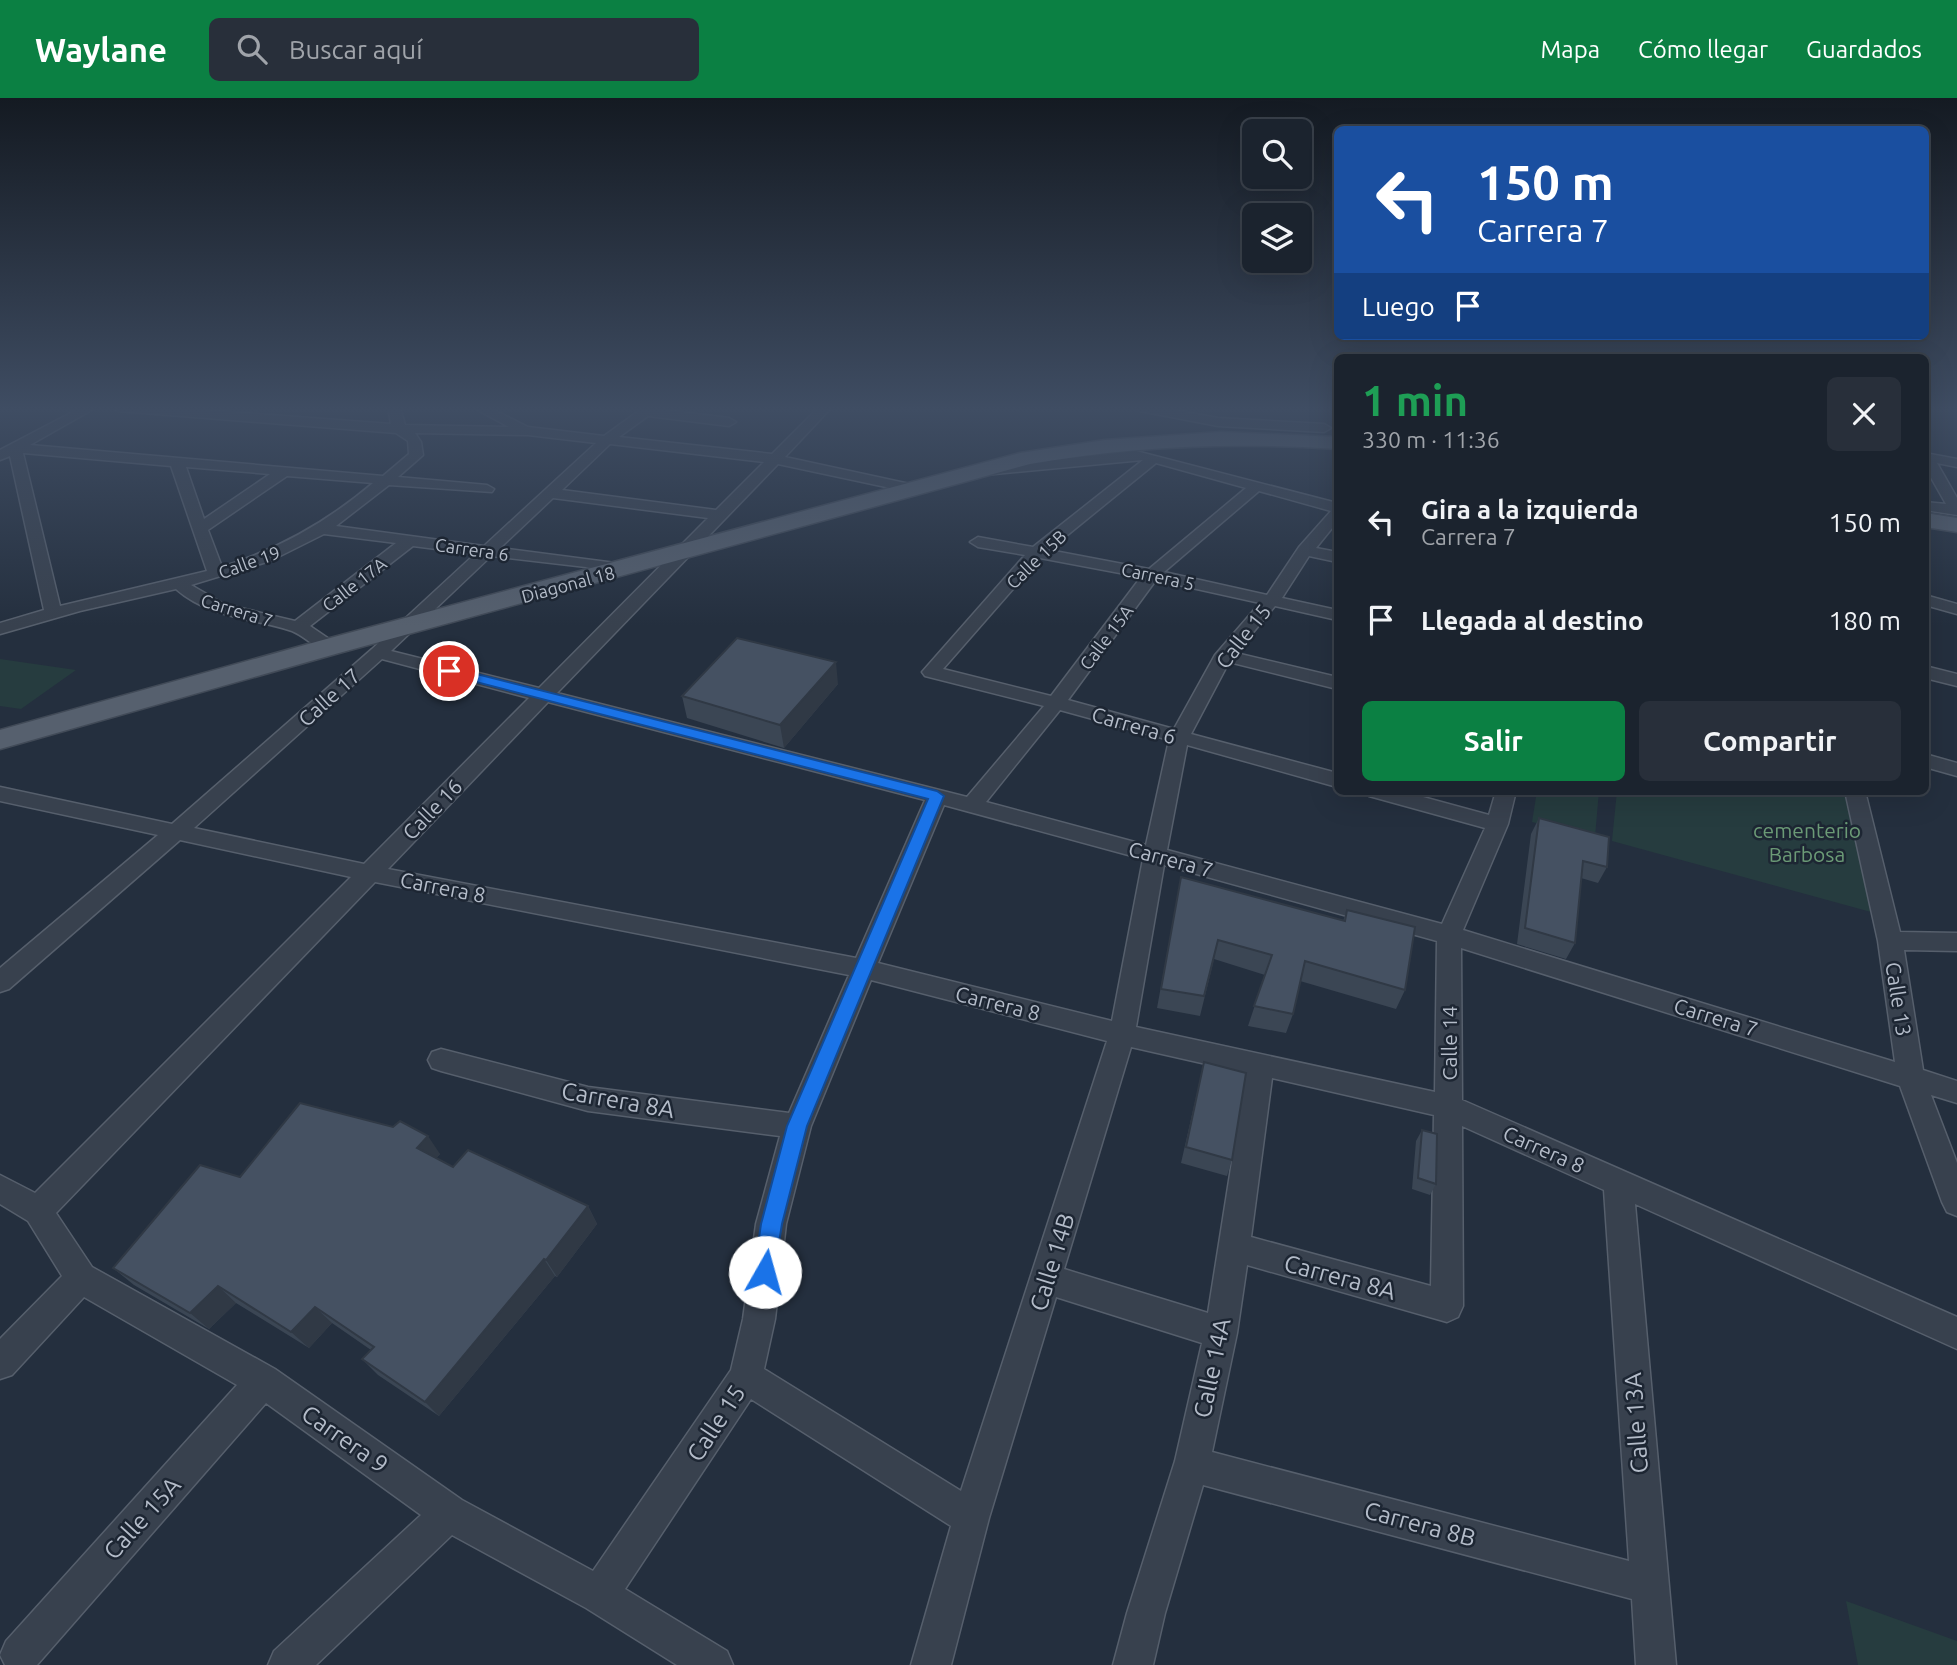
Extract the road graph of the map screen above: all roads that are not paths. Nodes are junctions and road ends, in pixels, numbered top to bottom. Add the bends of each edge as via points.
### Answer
1 (22, 480) edge
2 (183, 480) edge
3 (271, 480) edge
4 (386, 480) edge
5 (387, 480) edge
6 (564, 480) edge
7 (754, 480) edge
8 (873, 480) edge
9 (946, 480) edge
10 (1114, 480) edge
11 (1240, 480) edge
12 (1939, 480) edge
13 (1257, 486) junction
14 (487, 489) dead end
15 (914, 489) junction
16 (550, 493) junction
17 (1929, 506) edge
18 (1334, 509) edge
19 (1957, 510) edge
20 (1334, 514) edge
21 (720, 515) junction
22 (1929, 520) edge
23 (1957, 524) edge
24 (199, 528) junction
25 (322, 529) junction
26 (409, 541) junction
27 (978, 542) dead end
28 (1305, 550) junction
29 (485, 551) junction
30 (684, 552) junction
31 (1037, 552) junction
32 (1334, 556) edge
33 (623, 569) junction
34 (216, 574) junction
35 (1152, 574) junction
36 (179, 583) junction
37 (1272, 600) junction
38 (1929, 601) edge
39 (1957, 609) edge
40 (53, 612) junction
41 (1334, 614) edge
42 (410, 625) junction
43 (299, 627) junction
44 (0, 629) edge
45 (329, 647) junction
46 (378, 653) junction
47 (1224, 654) junction
48 (1929, 671) edge
49 (931, 672) joint
50 (1957, 680) edge
51 (1334, 682) edge
52 (544, 695) junction
53 (1056, 703) junction
54 (1179, 738) junction
55 (0, 740) edge
56 (1929, 761) edge
57 (1957, 769) edge
58 (1334, 779) edge
59 (0, 794) edge
60 (1391, 795) edge
61 (1505, 795) edge
62 (1856, 795) edge
63 (937, 796) junction
64 (972, 805) junction
65 (1497, 824) junction
66 (176, 832) junction
67 (1154, 854) junction
68 (369, 873) junction
69 (1449, 935) junction
70 (1890, 942) junction
71 (1957, 942) edge
72 (866, 969) junction
73 (0, 982) edge
74 (1122, 1034) junction
75 (441, 1060) dead end
76 (1260, 1065) junction
77 (1911, 1078) junction
78 (1957, 1092) edge
79 (1449, 1107) junction
80 (797, 1126) junction
81 (1618, 1181) junction
82 (0, 1188) edge
83 (1957, 1202) edge
84 (38, 1211) junction
85 (1233, 1247) junction
86 (81, 1278) junction
87 (1048, 1279) junction
88 (1447, 1306) joint
89 (1221, 1333) junction
90 (1957, 1333) edge
91 (0, 1363) edge
92 (746, 1377) junction
93 (263, 1381) junction
94 (1191, 1464) junction
95 (449, 1513) junction
96 (971, 1518) junction
97 (1649, 1585) junction
98 (599, 1595) junction
99 (20, 1655) dead end
100 (288, 1665) edge
101 (713, 1665) edge
102 (931, 1665) edge
103 (1133, 1665) edge
104 (1656, 1665) edge

1 - 40 street
2 - 24 street
3 - 24 street
4 - 25 street, Calle 19
5 - 14 street
6 - 16 street, Calle 17
7 - 21 street, Calle 16
8 - 15 street
9 - 15 main road, Diagonal 18
10 - 31 street, Calle 15B
11 - 13 street
12 - 19 street
13 - 18 street
13 - 35 street, Calle 15A
15 - 30 main road, Diagonal 18
16 - 21 street
16 - 29 street, Calle 17
17 - 19 street
20 - 28 street, Calle 15
21 - 30 street, Calle 16
22 - 23 main road
24 - 34 street
25 - 26 street, Carrera 6
25 - 34 street, Calle 19 via 263,558
26 - 29 street, Carrera 6
26 - 43 street, Calle 17A
27 - 31 street, Carrera 5
28 - 32 street
28 - 37 street, Calle 15
29 - 33 street, Carrera 6
29 - 42 street, Calle 17
30 - 33 main road, Diagonal 18
30 - 52 street, Calle 16
31 - 35 street, Carrera 5
31 - 49 street, Calle 15B
33 - 42 main road, Diagonal 18
34 - 36 street, Calle 19
35 - 37 street, Carrera 5
35 - 53 street, Calle 15A
36 - 40 street, Calle 19
36 - 43 street, Carrera 7 via 191,596 211,605
37 - 41 street, Carrera 5
37 - 47 street, Calle 15
38 - 39 street
40 - 44 street, Calle 19
42 - 45 main road, Diagonal 18
42 - 46 street, Calle 17
43 - 45 street, Carrera 7
45 - 55 main road, Diagonal 18
46 - 52 street, Carrera 7
46 - 66 street, Calle 17
47 - 51 street
47 - 54 street, Calle 15
48 - 50 street
49 - 53 street, Carrera 6
52 - 63 street, Carrera 7
52 - 68 street, Calle 16
53 - 54 street, Carrera 6
53 - 64 street, Calle 15A
54 - 58 street, Carrera 6
54 - 67 street, Calle 15
56 - 57 street
59 - 66 street, Carrera 8
60 - 65 street
61 - 65 street, Calle 14
62 - 70 street, Calle 13
63 - 64 street, Carrera 7
63 - 72 street, Calle 15
64 - 67 street, Carrera 7
65 - 69 street, Calle 14
66 - 68 street, Carrera 8
66 - 73 street, Calle 17
67 - 69 street, Carrera 7
67 - 74 street, Calle 14B
68 - 72 street, Carrera 8
68 - 84 street, Calle 16
69 - 77 street, Carrera 7
69 - 79 street, Calle 14
70 - 71 street
70 - 77 street, Calle 13
72 - 74 street, Carrera 8
72 - 80 street, Calle 15
74 - 76 street, Carrera 8
74 - 87 street, Calle 14B
75 - 80 street, Carrera 8A via 588,1099
76 - 79 street, Carrera 8
76 - 85 street, Calle 14A
77 - 78 street, Carrera 7
77 - 83 street, Calle 13
79 - 81 street, Carrera 8
79 - 88 street, Calle 14
80 - 92 street, Calle 15 via 771,1224
81 - 90 street, Carrera 8
81 - 97 street, Calle 13A
82 - 84 street, Carrera 9
84 - 86 street, Carrera 9
85 - 88 street, Carrera 8A
85 - 89 street, Calle 14A
86 - 91 street
86 - 93 street, Carrera 9
87 - 89 street
87 - 96 street, Calle 14B
89 - 94 street, Calle 14A
92 - 96 street
92 - 98 street, Calle 15
93 - 95 street, Carrera 9
93 - 99 street, Calle 15A
94 - 97 street, Carrera 8B
94 - 103 street, Calle 14A via 1142,1620
95 - 98 street, Carrera 9
95 - 100 street
96 - 102 street, Calle 14B
97 - 104 street, Calle 13A
98 - 101 street, Carrera 9

